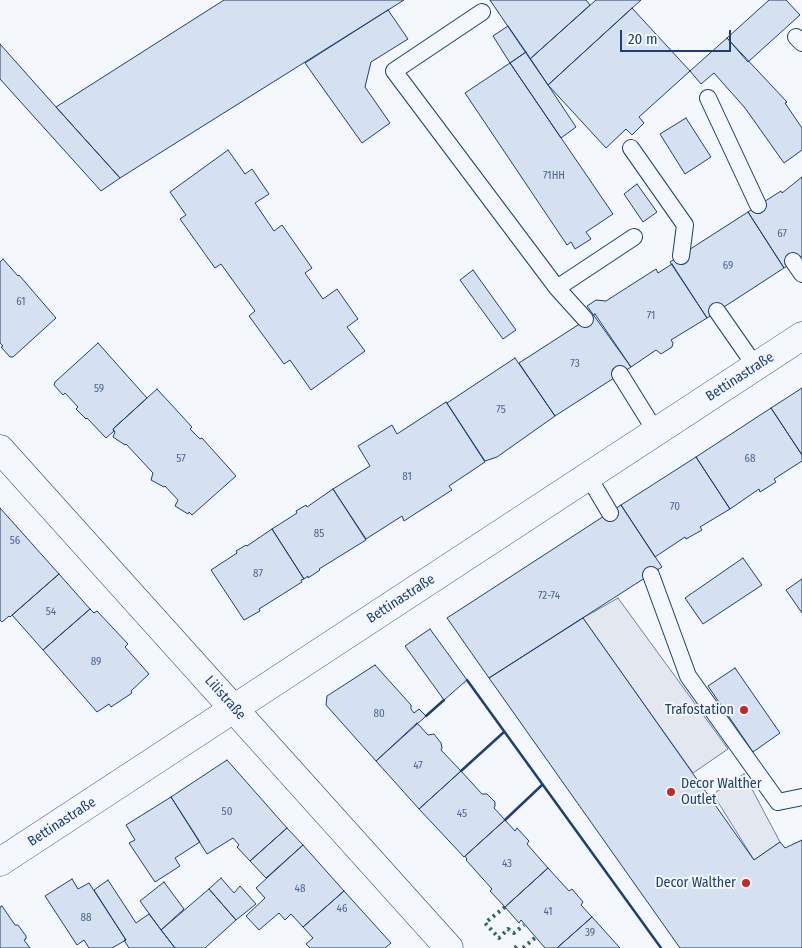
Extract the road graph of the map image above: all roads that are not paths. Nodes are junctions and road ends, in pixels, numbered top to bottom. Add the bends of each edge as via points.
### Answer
1 (482, 12) dead end
2 (708, 98) dead end
3 (631, 148) dead end
4 (758, 206) dead end
5 (634, 238) dead end
6 (681, 256) dead end
7 (557, 288) junction
8 (717, 311) dead end
9 (585, 320) dead end
10 (802, 336) edge
11 (756, 367) junction
12 (620, 374) dead end
13 (656, 432) junction
14 (0, 449) edge
15 (588, 476) junction
16 (610, 513) dead end
17 (651, 575) dead end
18 (235, 709) junction
19 (802, 797) edge
20 (0, 862) edge
21 (449, 948) edge

1 - 7 lane via 394,71
2 - 4 lane
3 - 6 lane via 685,225
5 - 7 lane
7 - 9 lane
8 - 11 lane
10 - 11 street, Bettinastraße
11 - 13 street, Bettinastraße
12 - 13 lane
13 - 15 street, Bettinastraße
14 - 18 street, Lilistraße
15 - 16 lane
15 - 18 street, Bettinastraße
17 - 19 lane via 688,676 778,802
18 - 20 street, Bettinastraße
18 - 21 street, Lilistraße

